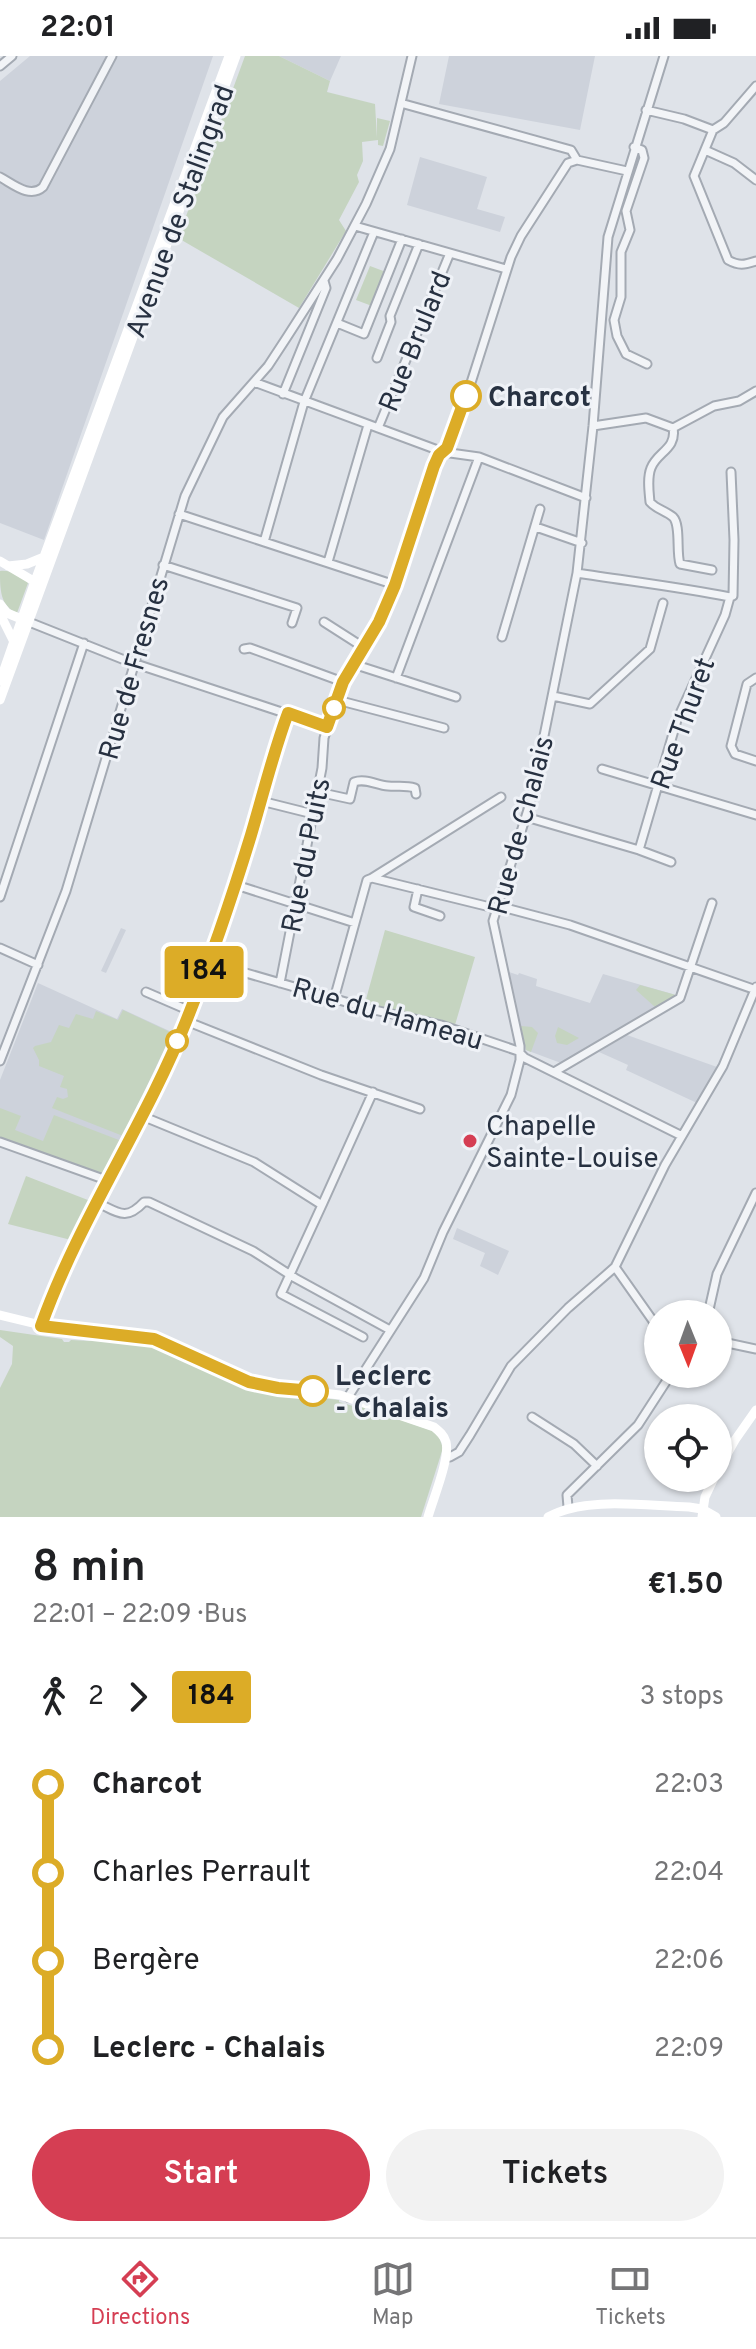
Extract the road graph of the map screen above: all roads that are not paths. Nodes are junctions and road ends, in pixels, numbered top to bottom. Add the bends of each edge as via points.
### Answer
1 (12, 56) edge
2 (112, 56) edge
3 (229, 56) edge
4 (236, 56) edge
5 (412, 56) edge
6 (664, 56) edge
7 (0, 66) edge
8 (756, 86) edge
9 (404, 104) dead end
10 (646, 110) junction
11 (713, 130) junction
12 (634, 147) junction
13 (705, 150) junction
14 (577, 160) junction
15 (627, 171) junction
16 (0, 177) edge
17 (756, 180) edge
18 (355, 226) junction
19 (374, 232) junction
20 (402, 239) junction
21 (419, 244) junction
22 (450, 253) junction
23 (756, 261) edge
24 (506, 269) junction
25 (324, 281) junction
26 (337, 323) junction
27 (377, 358) dead end
28 (120, 363) junction
29 (647, 364) dead end
30 (253, 383) junction
31 (756, 391) edge
32 (283, 394) junction
33 (304, 402) junction
34 (368, 425) junction
35 (593, 426) junction
36 (378, 428) junction
37 (673, 428) junction
38 (443, 452) junction
39 (479, 457) junction
40 (731, 472) dead end
41 (586, 498) junction
42 (540, 509) dead end
43 (179, 514) junction
44 (536, 527) junction
45 (264, 542) junction
46 (582, 543) junction
47 (44, 557) junction
48 (328, 562) junction
49 (2, 565) edge
50 (163, 565) junction
51 (712, 570) dead end
52 (577, 573) junction
53 (35, 581) junction
54 (395, 585) junction
55 (730, 597) junction
56 (37, 598) junction
57 (663, 603) dead end
58 (0, 604) edge
59 (0, 614) edge
60 (25, 620) junction
61 (324, 622) dead end
62 (292, 623) dead end
63 (502, 637) dead end
64 (14, 642) junction
65 (84, 643) junction
66 (363, 647) junction
67 (244, 649) dead end
68 (134, 664) junction
69 (353, 664) junction
70 (396, 678) junction
71 (756, 678) edge
72 (0, 681) edge
73 (343, 682) junction
74 (553, 696) junction
75 (456, 697) dead end
76 (0, 700) edge
77 (337, 700) junction
78 (288, 713) junction
79 (327, 727) junction
80 (444, 728) dead end
81 (756, 761) edge
82 (602, 769) dead end
83 (658, 785) junction
84 (318, 792) junction
85 (416, 794) dead end
86 (501, 797) dead end
87 (261, 801) junction
88 (313, 814) junction
89 (756, 815) edge
90 (526, 817) junction
91 (639, 850) junction
92 (671, 862) dead end
93 (372, 878) junction
94 (236, 885) junction
95 (418, 889) junction
96 (0, 897) edge
97 (712, 903) dead end
98 (296, 905) junction
99 (497, 907) junction
100 (440, 916) dead end
101 (355, 923) junction
102 (0, 948) edge
103 (208, 962) junction
104 (38, 965) junction
105 (692, 966) junction
106 (280, 983) junction
107 (756, 989) edge
108 (146, 992) dead end
109 (334, 999) junction
110 (190, 1011) junction
111 (186, 1021) junction
112 (521, 1054) junction
113 (0, 1061) edge
114 (554, 1072) junction
115 (373, 1092) junction
116 (420, 1109) dead end
117 (142, 1116) junction
118 (682, 1136) junction
119 (0, 1142) edge
120 (109, 1181) junction
121 (756, 1193) edge
122 (98, 1203) junction
123 (322, 1205) junction
124 (615, 1267) junction
125 (289, 1273) junction
126 (711, 1300) edge
127 (346, 1306) junction
128 (644, 1308) edge
129 (0, 1315) edge
130 (337, 1323) junction
131 (41, 1326) junction
132 (390, 1330) junction
133 (363, 1337) dead end
134 (732, 1344) edge
135 (756, 1349) edge
136 (662, 1388) edge
137 (348, 1397) junction
138 (756, 1410) edge
139 (532, 1417) dead end
140 (422, 1422) junction
141 (732, 1445) edge
142 (450, 1457) junction
143 (597, 1466) junction
144 (439, 1482) junction
145 (709, 1492) edge
146 (568, 1507) junction
147 (702, 1513) edge
148 (428, 1517) edge
149 (548, 1517) edge
150 (716, 1517) edge

1 - 7 street
2 - 16 street via 43,187 30,192
3 - 28 main road, Avenue de Stalingrad
4 - 28 main road, Avenue de Stalingrad
5 - 18 street via 390,149
6 - 10 street, Rue de Chalais
8 - 11 street
9 - 14 street via 571,150
10 - 11 street
10 - 12 street, Rue de Chalais
11 - 13 street
12 - 15 street, Rue de Chalais
12 - 29 street via 644,158 626,211 630,230 621,252 621,297 614,320 626,354
13 - 17 street
13 - 23 street via 694,176 728,260 737,265
14 - 15 street
14 - 24 street, Rue du Puits via 568,163
15 - 35 street, Rue de Chalais via 608,237
18 - 19 street
18 - 25 street
19 - 20 street
19 - 26 street
20 - 21 street
20 - 26 street via 364,334
21 - 22 street
21 - 27 street
22 - 24 street
22 - 36 street, Rue Brulard
24 - 38 street, Rue du Puits via 461,414
25 - 30 street, Rue de Fresnes
25 - 32 street via 326,288
26 - 33 street
28 - 47 main road
28 - 56 main road
30 - 32 street
30 - 43 street, Rue de Fresnes via 223,417
31 - 37 street
32 - 33 street
33 - 34 street
33 - 45 street
34 - 36 street
34 - 48 street
35 - 37 street via 646,418
35 - 41 street, Rue de Chalais
36 - 38 street
37 - 51 street via 668,450 650,469 650,502 677,524 680,564
38 - 39 street
38 - 54 street, Rue du Puits
39 - 41 street
39 - 70 street
40 - 55 street, Rue Thuret
41 - 46 street, Rue de Chalais
42 - 44 street
43 - 45 street
43 - 50 street, Rue de Fresnes
44 - 46 street
44 - 63 street
45 - 48 street
46 - 52 street, Rue de Chalais
47 - 49 main road
47 - 53 main road
48 - 54 street
49 - 53 main road
50 - 62 street via 297,608
50 - 68 street, Rue de Fresnes
52 - 55 street
52 - 74 street, Rue de Chalais
53 - 56 main road
53 - 60 main road
54 - 66 street, Rue du Puits
55 - 83 street, Rue Thuret via 677,720
56 - 60 main road
57 - 74 street via 650,649 590,704
58 - 60 main road
59 - 64 main road
60 - 64 main road
60 - 65 street
60 - 76 main road
61 - 66 street
64 - 72 main road
65 - 68 street
65 - 96 street
66 - 69 street, Rue du Puits
67 - 73 street
68 - 78 street
68 - 104 street, Rue de Fresnes via 66,891
69 - 70 street
69 - 73 street, Rue du Puits
70 - 75 street
71 - 81 street via 747,684 731,746 735,754
73 - 77 street, Rue du Puits
74 - 90 street, Rue de Chalais
77 - 79 street, Rue du Puits
77 - 80 street
78 - 79 street
78 - 87 street
79 - 84 street, Rue du Puits
82 - 83 street
83 - 89 street
83 - 91 street, Rue Thuret
84 - 85 street via 350,799 359,779 415,788
84 - 88 street, Rue du Puits
86 - 93 street
87 - 88 street
87 - 94 street
88 - 98 street, Rue du Puits
90 - 91 street
90 - 99 street, Rue de Chalais
91 - 92 street
93 - 95 street
93 - 101 street
94 - 98 street
94 - 103 street
95 - 99 street
95 - 100 street via 414,907
97 - 105 street
98 - 101 street
98 - 106 street, Rue du Puits
99 - 105 street
99 - 112 street, Rue de Chalais via 492,927
101 - 109 street
102 - 104 street
103 - 106 street, Rue du Hameau
103 - 110 street
104 - 113 street, Rue de Fresnes
105 - 107 street
105 - 114 street via 680,998
106 - 109 street, Rue du Hameau
107 - 118 street via 723,1066
108 - 110 street
109 - 112 street, Rue du Hameau via 441,1025
110 - 111 street
111 - 115 street
111 - 117 street
112 - 114 street, Rue du Hameau
112 - 132 street, Rue de Chalais via 511,1095 424,1278
114 - 118 street, Rue du Hameau
115 - 116 street
115 - 123 street
117 - 120 street
117 - 123 street via 254,1162
118 - 124 street
119 - 120 street
120 - 122 street
121 - 126 street via 717,1274
122 - 125 street via 124,1214 149,1202
122 - 131 street
123 - 125 street
124 - 128 street
124 - 142 street via 511,1366 470,1435
125 - 127 street
125 - 130 street via 281,1294
127 - 130 street
127 - 132 street
129 - 131 main road
130 - 133 street
131 - 137 main road via 154,1339 249,1382
132 - 137 street, Rue de Chalais
134 - 135 street
136 - 143 street via 638,1425
137 - 140 main road
138 - 141 main road
139 - 143 street
140 - 142 main road via 449,1434
140 - 144 main road via 434,1427 447,1446
142 - 144 main road
143 - 146 street via 567,1495
144 - 148 main road
145 - 147 main road
146 - 147 main road via 687,1507
146 - 149 main road
147 - 150 main road

